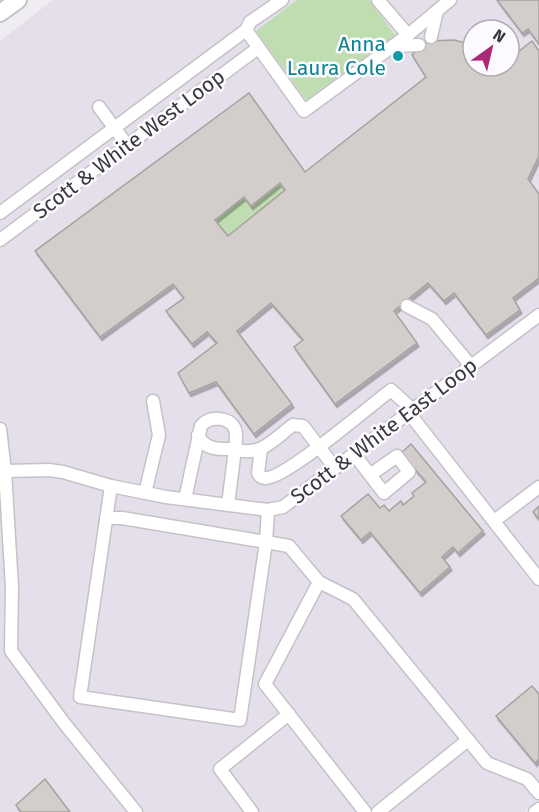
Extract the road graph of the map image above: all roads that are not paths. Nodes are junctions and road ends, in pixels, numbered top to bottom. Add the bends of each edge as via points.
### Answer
1 (18, 0) edge
2 (378, 0) edge
3 (449, 0) edge
4 (279, 1) edge
5 (437, 10) junction
6 (0, 13) edge
7 (395, 22) junction
8 (246, 30) junction
9 (408, 35) junction
10 (431, 37) dead end
11 (419, 45) dead end
12 (393, 46) junction
13 (258, 48) junction
14 (99, 107) dead end
15 (114, 127) junction
16 (127, 145) junction
17 (0, 213) edge
18 (0, 240) edge
19 (407, 306) dead end
20 (539, 315) edge
21 (471, 366) junction
22 (153, 402) dead end
23 (411, 411) junction
24 (0, 429) edge
25 (198, 435) junction
26 (319, 446) junction
27 (235, 449) junction
28 (261, 449) junction
29 (354, 454) junction
30 (335, 468) junction
31 (5, 471) junction
32 (370, 475) dead end
33 (111, 486) junction
34 (539, 487) edge
35 (145, 493) junction
36 (185, 499) junction
37 (228, 505) junction
38 (268, 510) junction
39 (106, 518) junction
40 (494, 521) junction
41 (266, 542) junction
42 (539, 579) edge
43 (319, 582) junction
44 (289, 714) junction
45 (468, 740) junction
46 (539, 793) edge
47 (539, 809) edge
48 (136, 812) edge
49 (252, 812) edge
50 (365, 812) edge
51 (378, 812) edge
52 (535, 812) edge

1 - 6 main road
2 - 7 street
3 - 5 street
4 - 8 street, Scott & White West Loop via 250,22
5 - 9 street
5 - 10 street
7 - 9 street
7 - 12 street
8 - 13 street
8 - 15 street, Scott & White West Loop
9 - 12 street
11 - 12 street
12 - 13 street via 304,111
13 - 16 street, Scott & White West Loop
14 - 15 street
15 - 16 street
15 - 17 street, Scott & White West Loop
16 - 18 street, Scott & White West Loop
19 - 21 street via 432,320
20 - 21 street, Scott & White East Loop
21 - 23 street, Scott & White East Loop
22 - 35 street via 159,435
23 - 26 street via 391,390
23 - 29 street, Scott & White East Loop
23 - 40 street
24 - 31 street
25 - 27 street via 211,448
25 - 27 street via 205,421 221,419 235,430
25 - 36 street
26 - 28 street via 308,430 298,424
26 - 28 street via 280,474 267,478 258,473
26 - 30 street
27 - 28 street via 249,453
27 - 37 street
29 - 30 street, Scott & White East Loop
29 - 32 street
30 - 38 street, Scott & White East Loop via 283,507
31 - 33 street, Scott & White East Loop via 49,470
31 - 48 street via 12,587 11,651
33 - 35 street, Scott & White East Loop
33 - 39 street
34 - 40 street
35 - 36 street, Scott & White East Loop
36 - 37 street, Scott & White East Loop
37 - 38 street, Scott & White East Loop
38 - 41 street
39 - 41 street
39 - 41 street via 80,697 240,720
40 - 42 street
41 - 43 street via 289,546
43 - 44 street via 266,684
43 - 45 street via 353,599
44 - 49 street via 220,769
44 - 50 street
45 - 46 street via 487,764 527,779
45 - 51 street
47 - 52 street

